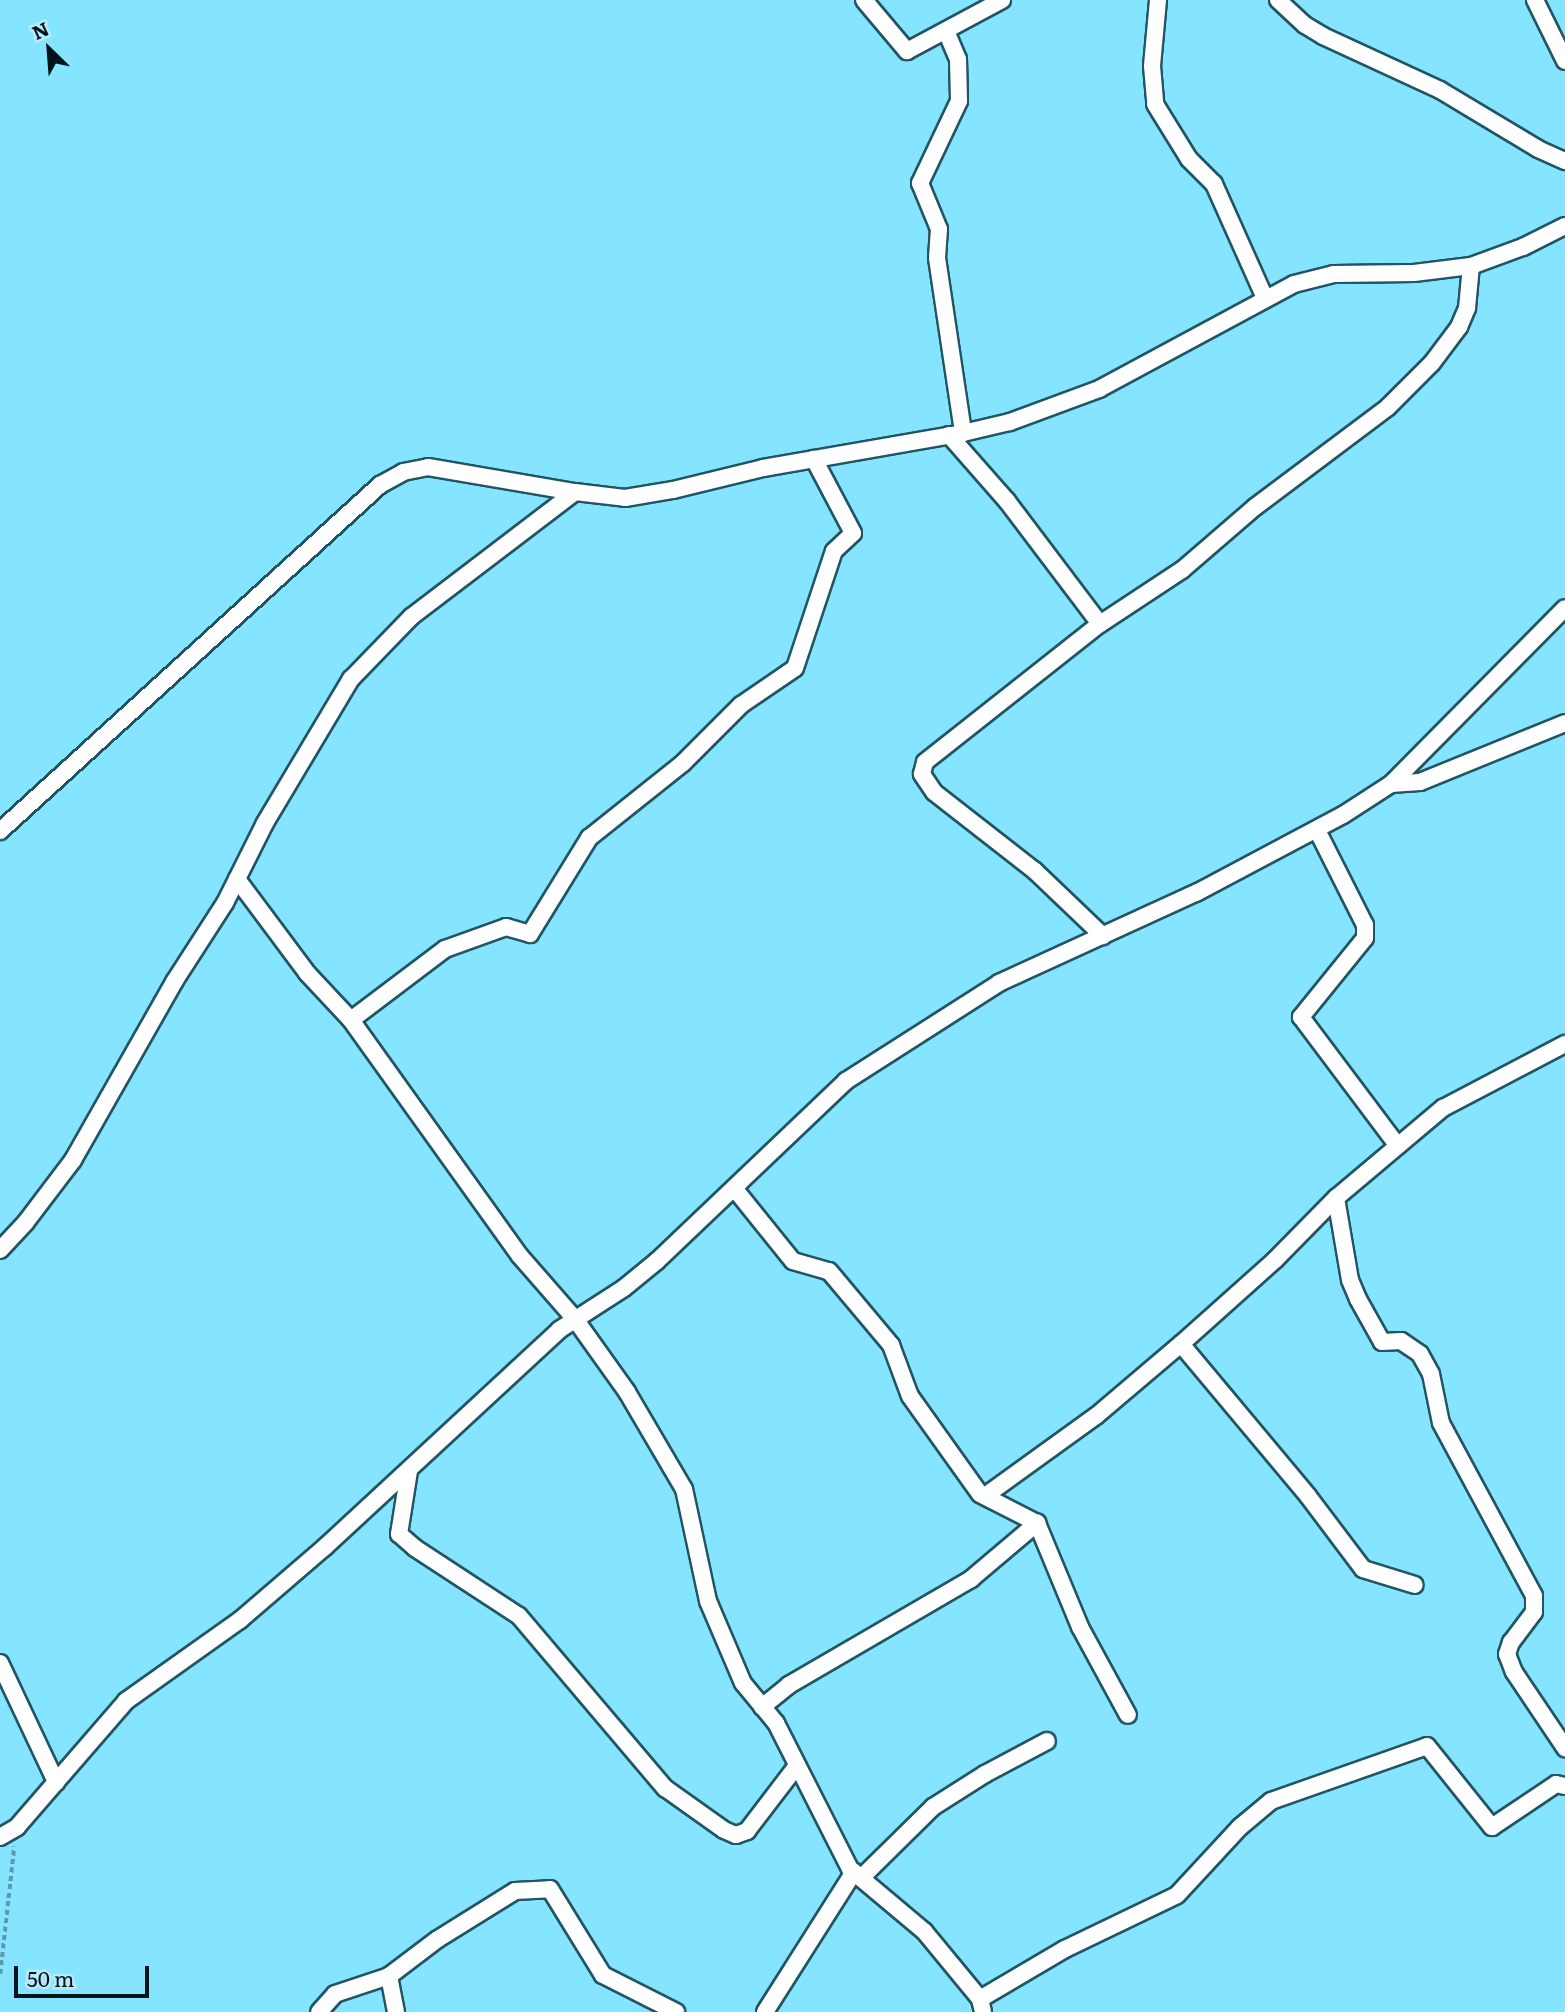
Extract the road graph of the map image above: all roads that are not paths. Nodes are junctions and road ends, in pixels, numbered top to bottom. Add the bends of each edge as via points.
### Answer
1 (864, 0) edge
2 (1002, 0) edge
3 (1158, 0) edge
4 (1278, 0) edge
5 (1535, 0) edge
6 (946, 30) junction
7 (1565, 61) edge
8 (1565, 160) edge
9 (1565, 226) edge
10 (1471, 267) junction
11 (1265, 298) junction
12 (956, 434) junction
13 (814, 460) junction
14 (575, 492) junction
15 (1565, 608) edge
16 (1100, 624) junction
17 (1565, 723) edge
18 (1391, 784) junction
19 (1317, 830) junction
20 (0, 831) edge
21 (237, 879) junction
22 (1103, 936) junction
23 (351, 1020) junction
24 (1565, 1044) edge
25 (1398, 1146) junction
26 (734, 1188) junction
27 (1336, 1198) junction
28 (0, 1250) edge
29 (575, 1319) junction
30 (1181, 1344) junction
31 (409, 1471) junction
32 (985, 1496) junction
33 (1037, 1523) junction
34 (1415, 1585) dead end
35 (0, 1663) edge
36 (762, 1707) junction
37 (1128, 1715) dead end
38 (1047, 1741) dead end
39 (1565, 1748) edge
40 (796, 1768) junction
41 (56, 1782) junction
42 (1565, 1786) edge
43 (0, 1837) edge
44 (857, 1875) junction
45 (389, 1976) junction
46 (981, 2005) edge
47 (319, 2012) edge
48 (396, 2012) edge
49 (676, 2012) edge
50 (765, 2012) edge

1 - 6 street via 907,51
2 - 6 street
3 - 11 street via 1152,66 1155,104 1189,159 1214,184
4 - 8 street via 1323,36 1440,90 1538,149
5 - 7 street
6 - 12 street via 958,59 959,101 920,183 939,229
9 - 10 street
10 - 11 street via 1334,274 1294,284
10 - 16 street via 1467,308 1459,327 1413,383 1182,570
11 - 12 street via 1099,389 1010,422
12 - 13 street
12 - 16 street
13 - 14 street via 625,498
13 - 23 street via 853,533 834,551 795,668 741,705 683,762 589,838 530,934 506,927 445,949
14 - 20 street via 428,467 402,472 380,485
14 - 21 street via 411,617 351,679
15 - 18 street
16 - 22 street via 932,755 922,774 934,792 1035,871
17 - 18 street via 1420,782
18 - 19 street
19 - 22 street
19 - 25 street via 1365,925 1365,938 1301,1017
21 - 23 street via 307,973
21 - 28 street via 73,1160
22 - 26 street via 999,983 846,1081
23 - 29 street via 520,1255
24 - 25 street via 1462,1096
25 - 27 street
26 - 29 street via 624,1289
26 - 32 street via 793,1261 829,1271 891,1345 909,1395
27 - 30 street
27 - 39 street via 1350,1280 1358,1299 1382,1342 1401,1340 1420,1354 1431,1374 1441,1423 1534,1596 1534,1612 1507,1654
29 - 31 street
29 - 36 street via 673,1466 684,1489 715,1623 743,1683
30 - 32 street via 1096,1416
30 - 34 street via 1363,1569
31 - 40 street via 399,1534 519,1616 665,1788 736,1835 747,1831
31 - 41 street via 240,1620 126,1701
32 - 33 street
33 - 36 street via 971,1579 789,1685
33 - 37 street via 1080,1627
35 - 41 street
36 - 40 street via 776,1723
38 - 44 street via 933,1807
40 - 44 street
41 - 43 street via 17,1827
42 - 46 street via 1556,1784 1492,1827 1427,1746 1272,1801 1240,1826 1177,1895 1065,1949
44 - 46 street via 924,1931
44 - 50 street
45 - 47 street via 335,1994
45 - 48 street
45 - 49 street via 515,1891 550,1889 603,1975

